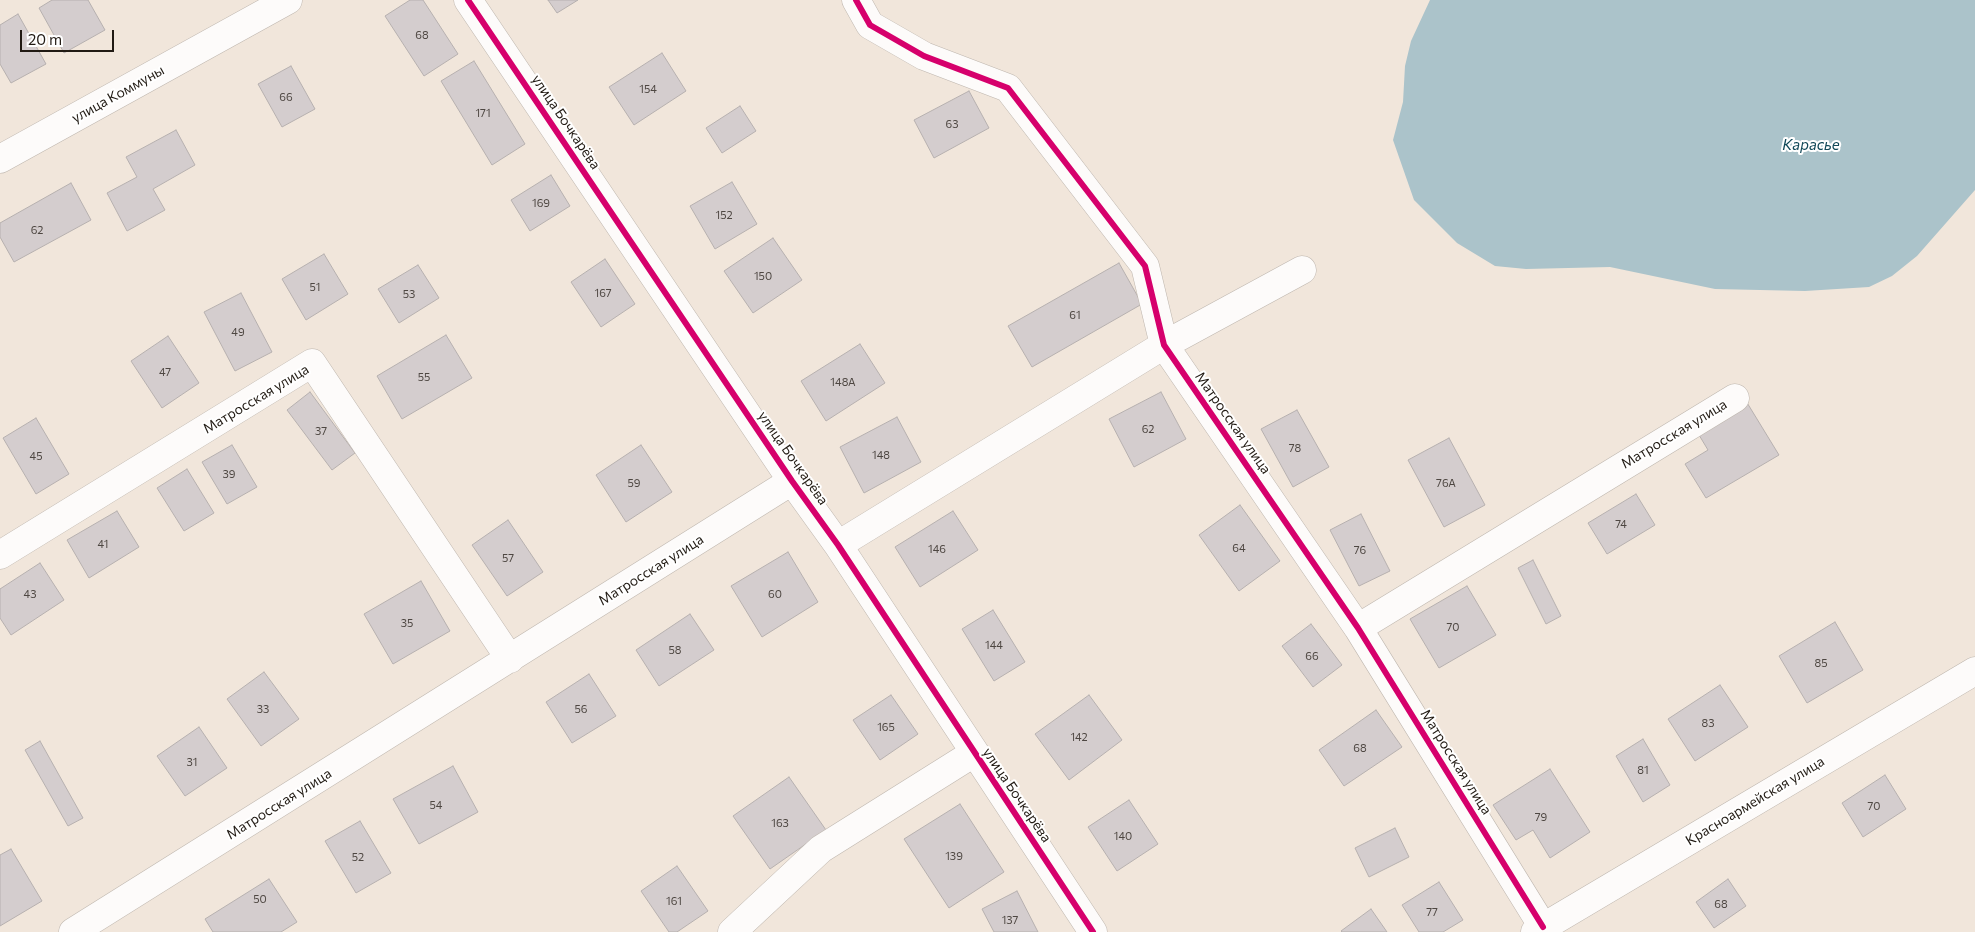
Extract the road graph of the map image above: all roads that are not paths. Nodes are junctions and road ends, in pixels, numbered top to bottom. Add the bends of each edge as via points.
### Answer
1 (288, 0) edge
2 (468, 0) edge
3 (856, 0) edge
4 (0, 159) edge
5 (1302, 270) dead end
6 (1164, 345) junction
7 (1735, 398) dead end
8 (792, 481) junction
9 (838, 545) junction
10 (0, 556) edge
11 (1358, 628) junction
12 (510, 659) junction
13 (1975, 671) edge
14 (974, 753) junction
15 (1539, 929) edge
16 (73, 932) edge
17 (732, 932) edge
18 (1093, 932) edge

1 - 4 street, улица Коммуны
2 - 8 street, улица Бочкарёва
3 - 6 street, Матросская улица via 870,25 924,56 1008,88 1145,266
5 - 6 street
6 - 9 street
6 - 11 street, Матросская улица
7 - 11 street, Матросская улица
8 - 9 street, улица Бочкарёва
8 - 12 street, Матросская улица
9 - 14 street, улица Бочкарёва
10 - 12 street, Матросская улица via 312,364
11 - 15 street, Матросская улица
12 - 16 street, Матросская улица
13 - 15 street, Красноармейская улица
14 - 17 street, улица Бочкарёва via 821,849
14 - 18 street, улица Бочкарёва

